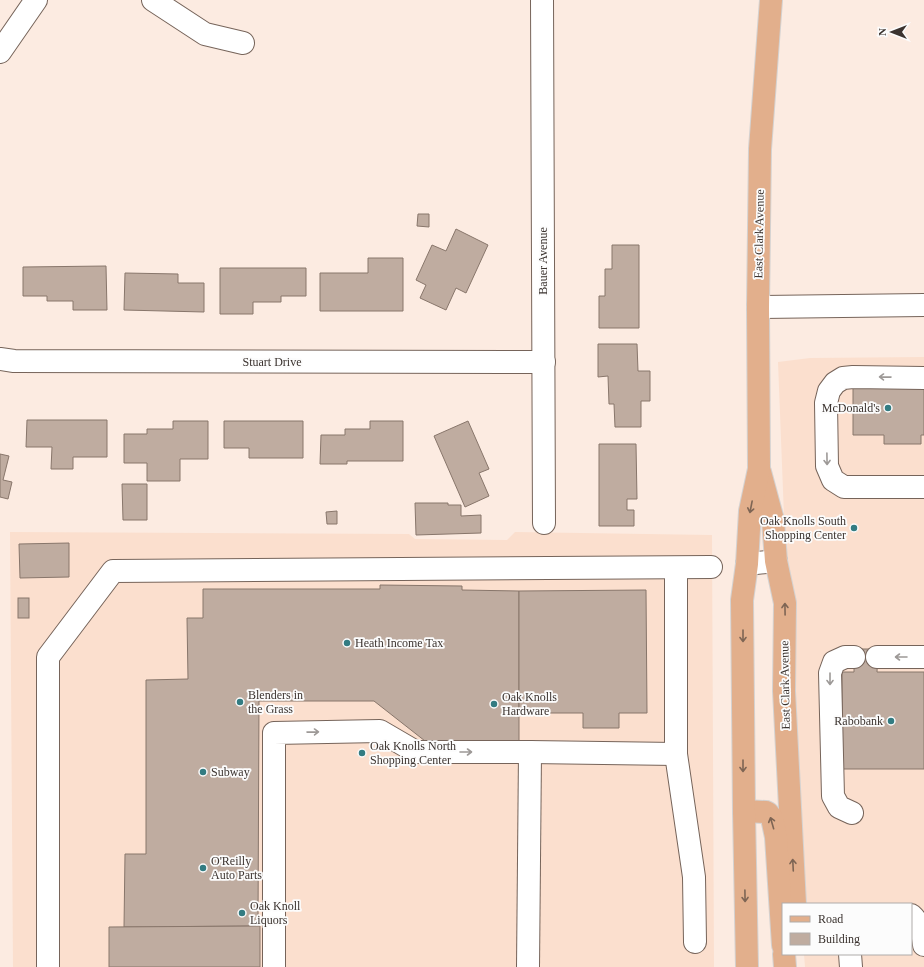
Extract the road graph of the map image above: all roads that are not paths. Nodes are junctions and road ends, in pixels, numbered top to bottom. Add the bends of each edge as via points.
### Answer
1 (36, 0) edge
2 (153, 0) edge
3 (542, 0) edge
4 (771, 0) edge
5 (243, 43) dead end
6 (0, 52) edge
7 (924, 305) edge
8 (758, 308) junction
9 (0, 359) edge
10 (544, 362) junction
11 (924, 378) edge
12 (759, 469) junction
13 (924, 487) edge
14 (544, 523) dead end
15 (776, 561) junction
16 (747, 564) junction
17 (711, 567) dead end
18 (676, 568) junction
19 (854, 657) dead end
20 (877, 657) dead end
21 (924, 657) edge
22 (530, 752) junction
23 (676, 754) junction
24 (744, 811) junction
25 (852, 813) dead end
26 (794, 903) edge
27 (912, 916) edge
28 (782, 929) edge
29 (695, 942) dead end
30 (924, 945) edge
31 (784, 955) edge
32 (797, 955) edge
33 (850, 955) edge
34 (48, 967) edge
35 (274, 967) edge
36 (528, 967) edge
37 (747, 967) edge
38 (785, 967) edge
39 (797, 967) edge
40 (851, 967) edge

1 - 6 street
2 - 5 street via 205,34
3 - 10 street, Bauer Avenue
4 - 8 main road, East Clark Avenue via 760,149
7 - 8 street
8 - 12 main road, East Clark Avenue
9 - 10 street, Stuart Drive
10 - 14 street, Bauer Avenue
11 -> 13 street via 843,378 829,391 826,403 827,466 833,480 844,487
12 - 15 main road, East Clark Avenue via 773,520
12 -> 16 main road, East Clark Avenue via 750,511
15 - 16 street
26 -> 15 main road, East Clark Avenue via 784,691 785,604
16 -> 24 main road, East Clark Avenue via 742,600
17 - 18 street
18 - 23 street
18 - 34 street via 113,571 48,657
19 -> 25 street via 845,656 834,662 830,673 833,796 839,807
21 -> 20 street
22 - 23 street
35 -> 22 street via 274,732 380,731 416,752
22 - 36 street
23 - 29 street via 694,877
28 -> 24 main road via 776,836 772,818 766,812
24 -> 37 main road, East Clark Avenue
27 - 30 street via 923,934
31 - 38 main road
32 - 39 main road
33 - 40 street

